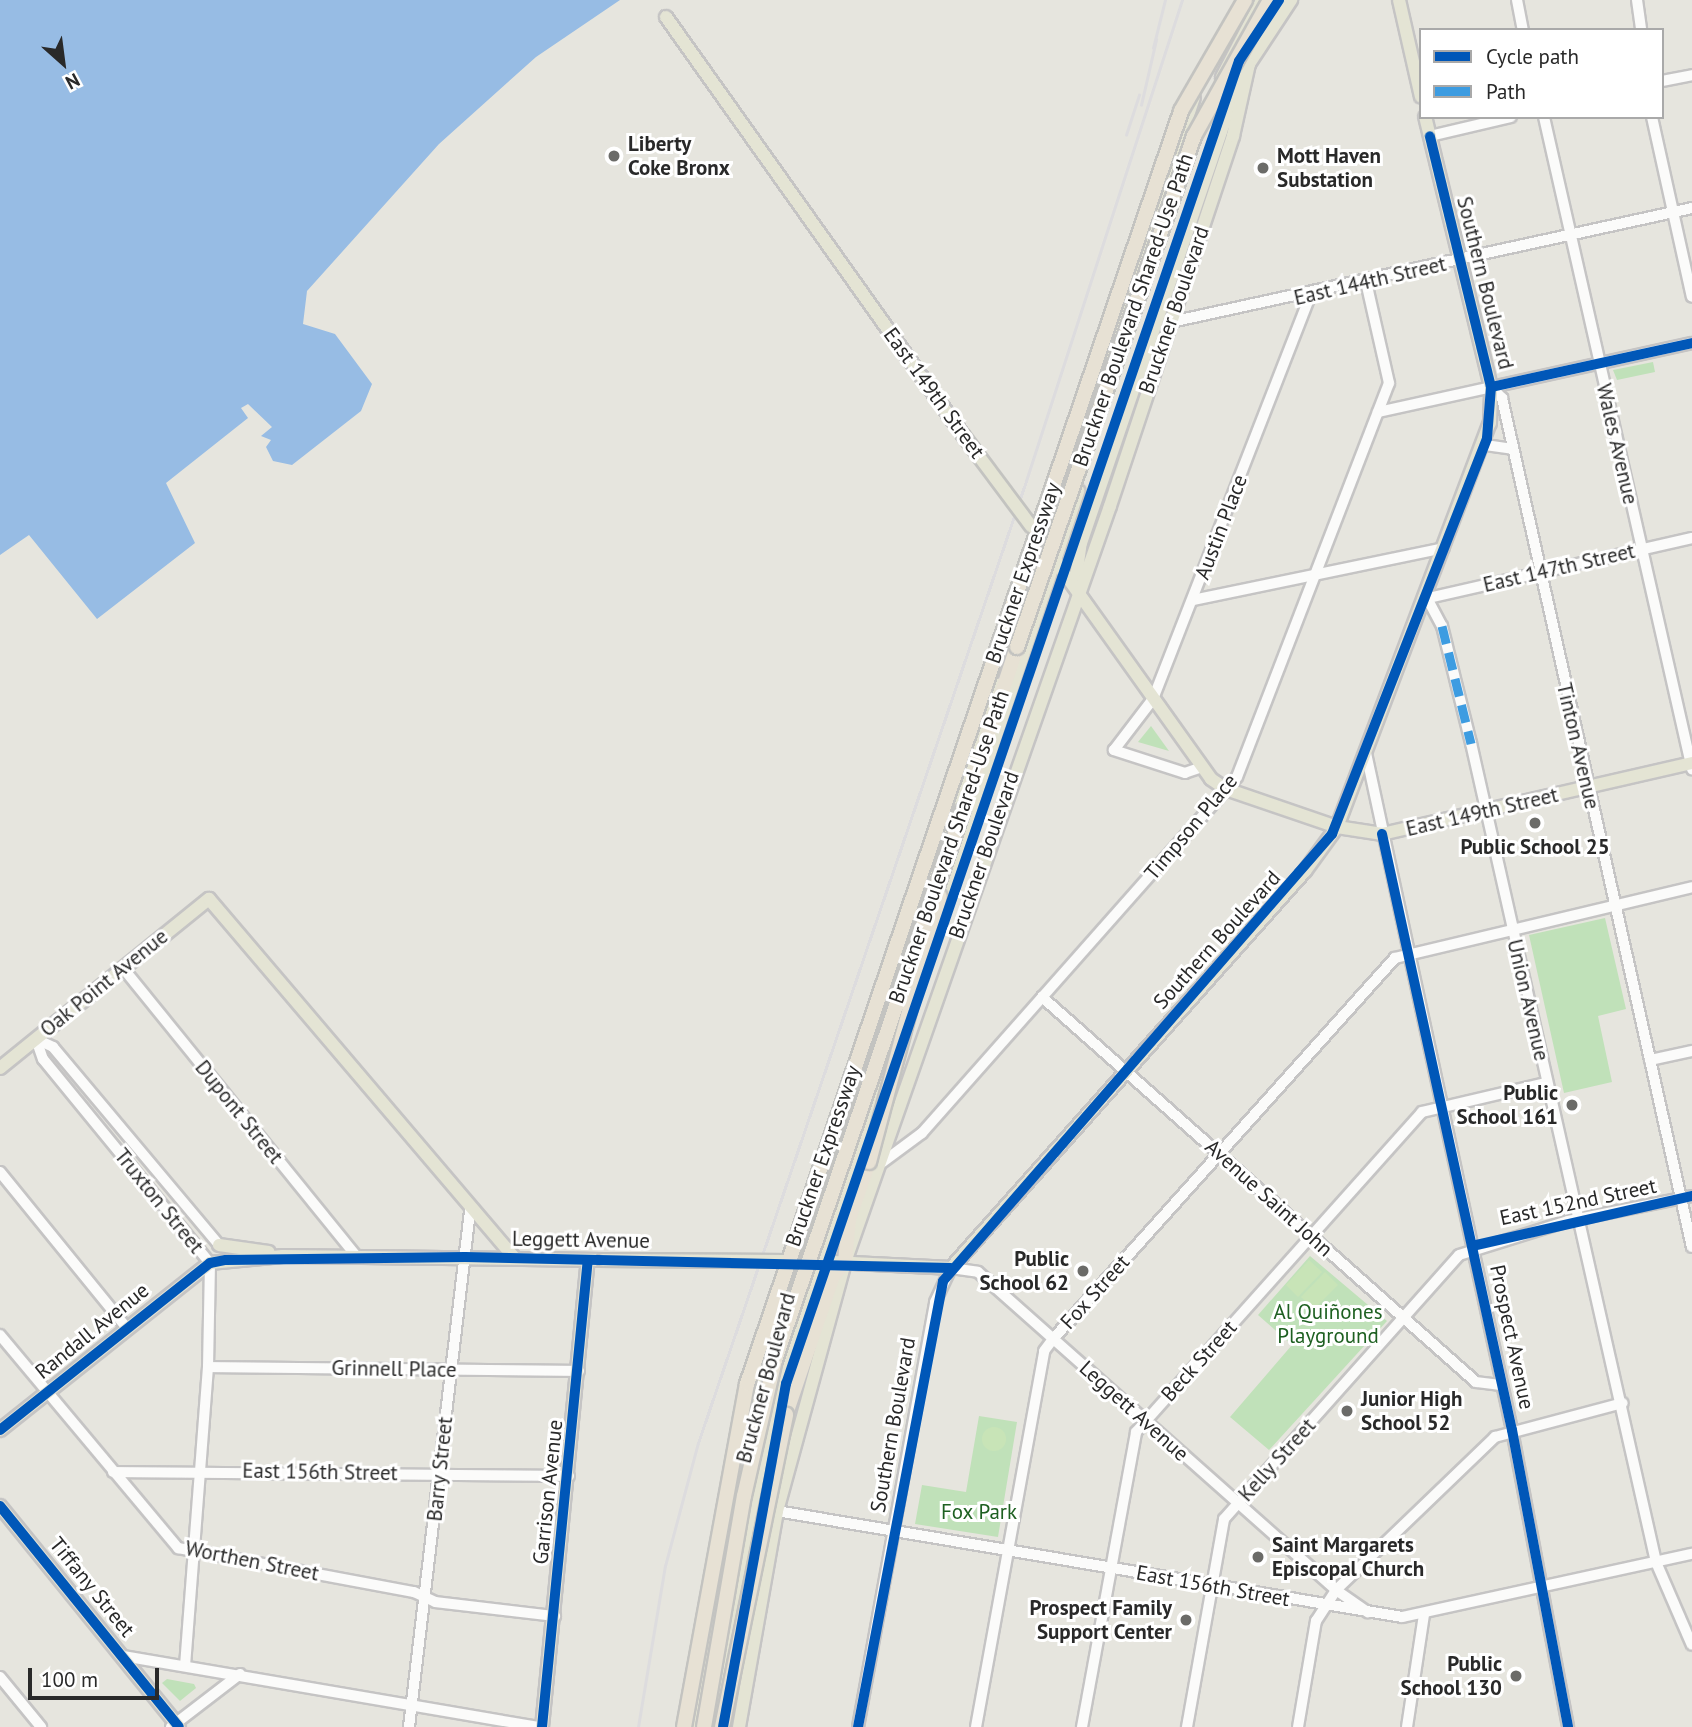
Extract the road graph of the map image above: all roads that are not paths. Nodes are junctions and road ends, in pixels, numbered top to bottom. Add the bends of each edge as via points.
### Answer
1 (1262, 0) edge
2 (1270, 0) edge
3 (1291, 0) edge
4 (1399, 0) edge
5 (1517, 0) edge
6 (1637, 0) edge
7 (1246, 3) edge
8 (666, 17) dead end
9 (1523, 28) edge
10 (1641, 28) edge
11 (1228, 60) junction
12 (1249, 64) junction
13 (1692, 75) edge
14 (1664, 82) edge
15 (1419, 88) edge
16 (1426, 119) edge
17 (1502, 119) edge
18 (1544, 119) edge
19 (1652, 119) edge
20 (1430, 136) junction
21 (1692, 208) edge
22 (1673, 212) junction
23 (1173, 217) junction
24 (1570, 236) junction
25 (1459, 261) junction
26 (1136, 272) junction
27 (1366, 282) junction
28 (1311, 294) junction
29 (1692, 297) edge
30 (1171, 322) junction
31 (1692, 343) edge
32 (1599, 364) junction
33 (1491, 387) junction
34 (1378, 412) junction
35 (1485, 445) junction
36 (1513, 449) junction
37 (1692, 538) edge
38 (1045, 547) junction
39 (1444, 548) junction
40 (1641, 549) junction
41 (1055, 562) junction
42 (1316, 573) junction
43 (1539, 573) junction
44 (1075, 591) junction
45 (1427, 598) junction
46 (1194, 600) junction
47 (1153, 699) junction
48 (1366, 752) junction
49 (1692, 766) edge
50 (1202, 767) junction
51 (1588, 787) junction
52 (1226, 789) junction
53 (963, 810) junction
54 (1486, 811) junction
55 (1337, 827) junction
56 (1382, 834) junction
57 (1692, 887) edge
58 (1614, 905) junction
59 (1512, 928) junction
60 (1406, 953) junction
61 (123, 968) junction
62 (1042, 997) junction
63 (36, 1039) junction
64 (1692, 1051) edge
65 (1650, 1060) junction
66 (0, 1068) edge
67 (1126, 1072) junction
68 (1546, 1083) junction
69 (1441, 1107) junction
70 (1219, 1154) junction
71 (872, 1165) junction
72 (0, 1172) edge
73 (1692, 1196) edge
74 (1681, 1199) junction
75 (470, 1211) junction
76 (1579, 1222) junction
77 (1311, 1236) junction
78 (219, 1245) joint
79 (1472, 1246) junction
80 (1692, 1247) edge
81 (283, 1255) junction
82 (356, 1256) junction
83 (465, 1257) junction
84 (514, 1258) junction
85 (588, 1259) junction
86 (798, 1261) junction
87 (821, 1261) junction
88 (845, 1262) junction
89 (210, 1263) junction
90 (951, 1268) junction
91 (1404, 1318) junction
92 (126, 1327) junction
93 (0, 1335) edge
94 (1053, 1339) junction
95 (208, 1367) junction
96 (451, 1369) junction
97 (579, 1371) junction
98 (1502, 1385) junction
99 (46, 1392) junction
100 (1623, 1403) junction
101 (1145, 1421) junction
102 (0, 1430) edge
103 (1513, 1430) junction
104 (200, 1470) junction
105 (113, 1472) junction
106 (439, 1474) junction
107 (569, 1476) junction
108 (1238, 1503) junction
109 (732, 1504) junction
110 (0, 1506) edge
111 (754, 1507) junction
112 (777, 1511) junction
113 (893, 1531) junction
114 (1007, 1550) junction
115 (194, 1553) junction
116 (1692, 1553) edge
117 (1656, 1562) junction
118 (1110, 1567) junction
119 (1542, 1587) junction
120 (1213, 1588) junction
121 (1336, 1590) junction
122 (425, 1597) junction
123 (1321, 1606) junction
124 (1368, 1612) junction
125 (1424, 1615) junction
126 (555, 1616) junction
127 (1692, 1645) edge
128 (123, 1656) junction
129 (185, 1664) junction
130 (240, 1674) junction
131 (0, 1677) edge
132 (412, 1704) junction
133 (176, 1726) edge
134 (41, 1727) edge
135 (409, 1727) edge
136 (541, 1727) edge
137 (684, 1727) edge
138 (694, 1727) edge
139 (704, 1727) edge
140 (714, 1727) edge
141 (722, 1727) edge
142 (738, 1727) edge
143 (858, 1727) edge
144 (976, 1727) edge
145 (1082, 1727) edge
146 (1187, 1727) edge
147 (1298, 1727) edge
148 (1407, 1727) edge
149 (1568, 1727) edge

1 - 11 main road, Bruckner Boulevard
2 - 53 highway, Bruckner Expressway, bridge via 1194,136
3 - 12 main road, Bruckner Boulevard
4 - 15 main road
5 - 9 street
6 - 10 street
7 - 11 main road
7 - 26 main road, Bruckner Boulevard via 1197,89
7 - 137 highway, Bruckner Expressway, bridge via 1177,122 751,1372
8 - 38 main road, East 149th Street, bridge
11 - 23 main road, Bruckner Boulevard
12 - 30 main road, Bruckner Boulevard via 1233,136
12 - 44 main road, Bruckner Boulevard via 1221,131 1085,530
13 - 14 street
16 - 20 main road, Southern Boulevard
17 - 20 street
18 - 24 street, Wales Avenue
19 - 22 street
20 - 25 main road, Southern Boulevard
21 - 22 street, East 144th Street
22 - 24 street, East 144th Street
22 - 29 street
23 - 26 main road
23 - 41 main road, Bruckner Boulevard
24 - 25 street, East 144th Street
24 - 32 street, Wales Avenue
25 - 27 street, East 144th Street
25 - 33 main road, Southern Boulevard
26 - 38 main road, Bruckner Boulevard
27 - 28 street, East 144th Street
27 - 34 street, Timpson Place via 1389,383
28 - 30 street, East 144th Street
28 - 46 street, Austin Place
30 - 44 main road, Bruckner Boulevard
31 - 32 street
32 - 33 street
32 - 40 street, Wales Avenue
33 - 34 street
33 - 35 main road, Southern Boulevard
33 - 36 street, Tinton Avenue via 1502,398
34 - 42 street, Timpson Place
35 - 36 street
35 - 39 main road, Southern Boulevard
36 - 43 street, Tinton Avenue
37 - 40 street, East 147th Street
38 - 41 main road, East 149th Street
38 - 86 main road, Bruckner Boulevard
39 - 42 street
39 - 45 main road, Southern Boulevard
40 - 43 street, East 147th Street
40 - 49 street, Wales Avenue
41 - 44 main road, East 149th Street
41 - 87 main road, Bruckner Boulevard
42 - 46 street
42 - 52 street, Timpson Place via 1237,776
43 - 45 street, East 147th Street
43 - 51 street, Tinton Avenue
44 - 47 main road, East 149th Street
44 - 71 main road, Bruckner Boulevard
45 - 48 main road, Southern Boulevard
45 - 54 street, Union Avenue via 1442,626
46 - 47 street, Austin Place
47 - 50 main road, East 149th Street
47 - 50 street, Austin Place via 1114,750 1185,773
48 - 55 main road, Southern Boulevard
48 - 56 street, Prospect Avenue
49 - 51 main road, East 149th Street
50 - 52 main road, East 149th Street
51 - 54 main road, East 149th Street
51 - 58 street, Tinton Avenue
52 - 55 main road, East 149th Street
52 - 62 street, Timpson Place
53 - 71 highway, bridge
53 - 139 highway, Bruckner Expressway, bridge via 775,1360 744,1496
54 - 56 main road, East 149th Street
54 - 59 street, Union Avenue
55 - 56 main road, East 149th Street
55 - 67 main road, Southern Boulevard
56 - 60 street, Prospect Avenue
57 - 58 street
58 - 59 street
58 - 65 street, Tinton Avenue
59 - 60 street
59 - 68 street, Union Avenue
60 - 69 street, Prospect Avenue
60 - 70 street, Fox Street via 1391,961
61 - 63 main road, Oak Point Avenue
61 - 75 main road, Oak Point Avenue via 209,899
61 - 82 street, Dupont Street
62 - 67 street, Avenue Saint John
62 - 71 street, Timpson Place via 922,1133
63 - 66 main road, Oak Point Avenue
63 - 78 street, Truxton Street via 53,1047
63 - 89 street, Truxton Street via 41,1057
64 - 65 street
65 - 74 street, Tinton Avenue
67 - 70 street, Avenue Saint John
67 - 90 main road, Southern Boulevard
68 - 69 street, Beck Street
68 - 76 street, Union Avenue
69 - 77 street, Beck Street via 1422,1112
69 - 79 street, Prospect Avenue
70 - 77 street, Avenue Saint John
70 - 94 street, Fox Street
71 - 88 highway via 849,1219
72 - 92 street
73 - 74 street, East 152nd Street
74 - 76 street, East 152nd Street
74 - 80 street, Tinton Avenue
75 - 83 street, Barry Street
75 - 84 main road
76 - 79 street, East 152nd Street
76 - 100 street, Union Avenue
77 - 91 street, Avenue Saint John
77 - 101 street, Beck Street
78 - 81 main road
79 - 91 street, Kelly Street
79 - 98 street, Prospect Avenue
81 - 82 main road, Leggett Avenue
81 - 89 main road, Leggett Avenue
82 - 83 main road, Leggett Avenue
83 - 84 main road, Leggett Avenue
83 - 96 street, Barry Street
84 - 85 main road, Leggett Avenue
85 - 86 main road, Leggett Avenue, bridge
85 - 97 main road, Garrison Avenue
86 - 87 main road, Leggett Avenue
86 - 109 main road, Bruckner Boulevard via 759,1381
87 - 88 main road, Leggett Avenue
87 - 111 main road, Bruckner Boulevard via 796,1326
88 - 90 main road, Leggett Avenue
88 - 112 main road, Bruckner Boulevard
88 - 141 highway, bridge via 833,1276 786,1414
89 - 92 main road, Randall Avenue
89 - 95 street, Truxton Street
90 - 94 street, Leggett Avenue via 973,1268
90 - 113 street, Southern Boulevard via 935,1302
91 - 98 street, Avenue Saint John via 1476,1382
91 - 108 street, Kelly Street
92 - 99 main road, Randall Avenue
93 - 99 street, Worthen Street
94 - 101 street, Leggett Avenue
94 - 114 street, Fox Street via 1044,1351
95 - 96 street, Grinnell Place
95 - 104 street, Truxton Street
96 - 97 street, Grinnell Place
96 - 106 street, Barry Street
97 - 107 main road, Garrison Avenue
98 - 103 street, Prospect Avenue
99 - 102 main road, Randall Avenue
99 - 105 street, Worthen Street
100 - 103 street
100 - 117 street, Union Avenue
101 - 108 street, Leggett Avenue
101 - 118 street, Beck Street via 1136,1432
103 - 119 street, Prospect Avenue
103 - 121 street via 1495,1437
104 - 105 street, East 156th Street
104 - 106 street, East 156th Street
104 - 115 street, Truxton Street
105 - 115 street, Worthen Street via 178,1548
106 - 107 street, East 156th Street
106 - 122 street, Barry Street
107 - 126 main road, Garrison Avenue
108 - 120 street, Kelly Street via 1223,1519
108 - 121 street, Leggett Avenue
109 - 111 street, East 156th Street
109 - 138 main road, Bruckner Boulevard
110 - 128 main road, Tiffany Street
111 - 112 street, East 156th Street
111 - 140 main road, Bruckner Boulevard
112 - 113 street, East 156th Street
112 - 142 main road, Bruckner Boulevard
113 - 114 street, East 156th Street
113 - 143 street, Southern Boulevard
114 - 118 street, East 156th Street
114 - 144 street, Fox Street
115 - 122 street, Worthen Street
115 - 129 street, Truxton Street
116 - 117 street, East 156th Street
117 - 119 street, East 156th Street
117 - 127 street, Union Avenue
118 - 120 street, East 156th Street
118 - 145 street, Beck Street
119 - 125 street, East 156th Street
119 - 149 street, Prospect Avenue
120 - 123 street, East 156th Street
120 - 146 street, Kelly Street
121 - 123 street
121 - 124 street, Leggett Avenue
122 - 126 street, Worthen Street
122 - 132 street, Barry Street
123 - 124 street, East 156th Street
123 - 147 street
124 - 125 street, East 156th Street
125 - 148 street
126 - 136 main road, Garrison Avenue
128 - 129 street
128 - 133 main road, Tiffany Street
129 - 130 street
130 - 132 street
130 - 133 street
131 - 134 street
132 - 135 street, Barry Street
132 - 136 street

